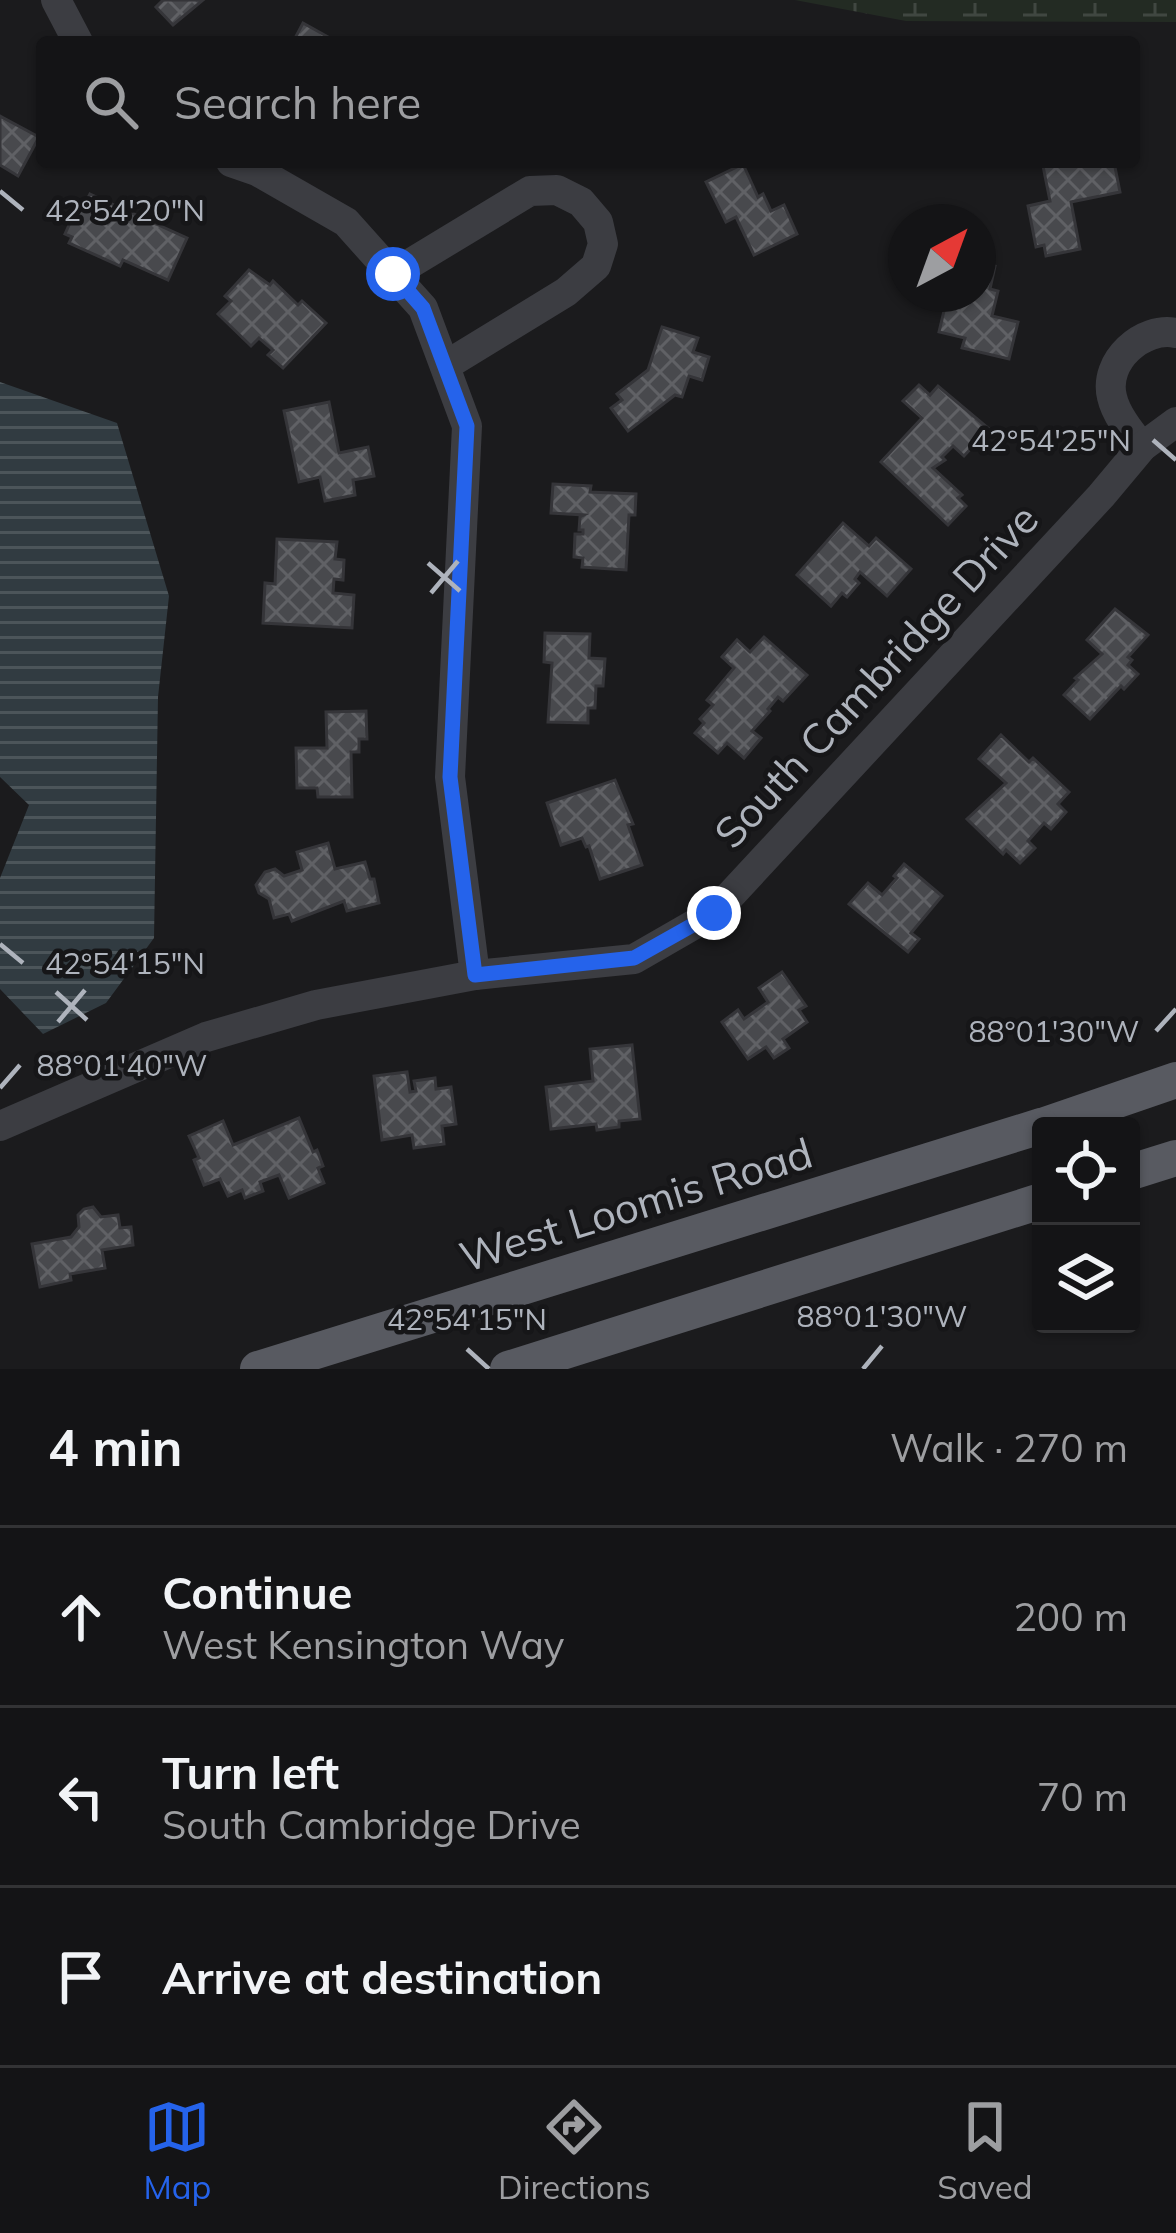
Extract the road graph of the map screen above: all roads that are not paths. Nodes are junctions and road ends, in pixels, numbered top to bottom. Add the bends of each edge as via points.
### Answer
1 (56, 0) edge
2 (75, 36) edge
3 (248, 168) edge
4 (393, 274) junction
5 (1176, 333) edge
6 (445, 366) junction
7 (1176, 422) edge
8 (1142, 447) junction
9 (475, 975) junction
10 (1176, 1080) edge
11 (1067, 1117) edge
12 (0, 1126) edge
13 (1032, 1129) edge
14 (1176, 1158) edge
15 (1140, 1169) edge
16 (1032, 1205) edge
17 (258, 1369) edge
18 (508, 1369) edge

1 - 2 street
3 - 4 street via 346,222
4 - 6 street via 423,308
4 - 6 street via 530,191 557,190 598,222 596,266
5 - 8 street via 1132,344 1112,379 1111,396
6 - 9 street via 467,426 450,777
7 - 8 street, South Cambridge Drive
8 - 9 street, South Cambridge Drive via 714,913 634,958
9 - 12 street, South Cambridge Drive via 316,1005 206,1037
10 - 11 main road, West Loomis Road
13 - 17 main road, West Loomis Road
14 - 15 main road
16 - 18 main road

